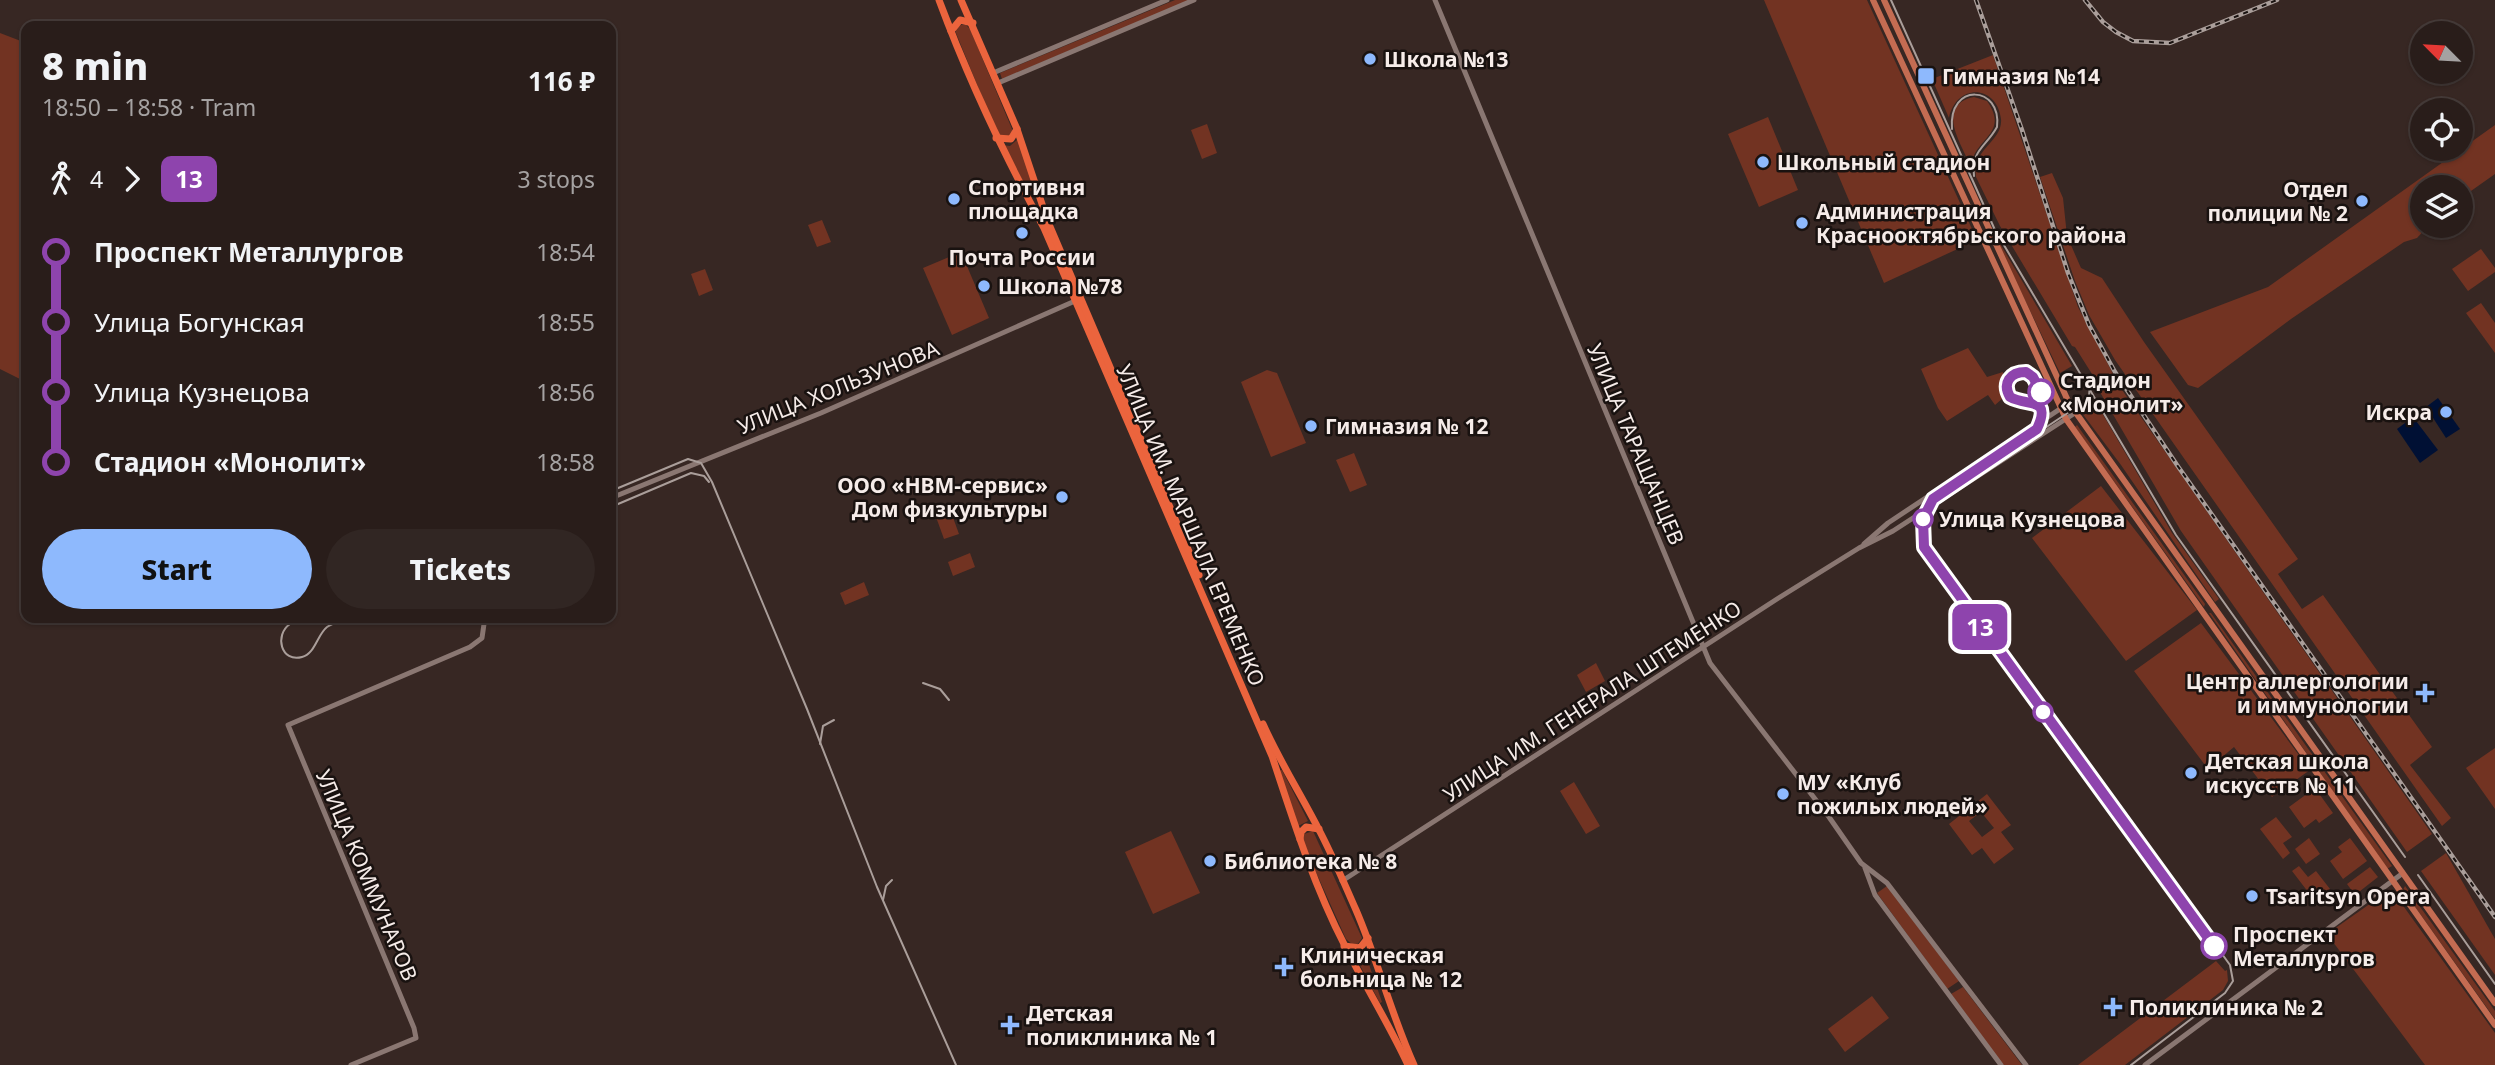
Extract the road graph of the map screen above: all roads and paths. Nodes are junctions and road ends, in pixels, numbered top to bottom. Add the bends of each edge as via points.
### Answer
1 (939, 0) edge
2 (961, 0) edge
3 (1167, 0) edge
4 (1194, 0) edge
5 (1435, 0) edge
6 (1873, 0) edge
7 (1884, 0) edge
8 (973, 23) junction
9 (951, 31) junction
10 (993, 73) junction
11 (998, 83) junction
12 (1017, 129) junction
13 (996, 138) junction
14 (1075, 301) junction
15 (2069, 403) junction
16 (2062, 409) junction
17 (2075, 413) junction
18 (2066, 419) junction
19 (616, 496) edge
20 (1859, 548) junction
21 (2212, 606) junction
22 (2203, 613) junction
23 (482, 623) edge
24 (1704, 648) junction
25 (1319, 829) junction
26 (1299, 841) junction
27 (1865, 868) junction
28 (2403, 873) junction
29 (1342, 881) junction
30 (2392, 881) junction
31 (1368, 938) junction
32 (1344, 946) junction
33 (2495, 1003) edge
34 (2495, 1025) edge
35 (351, 1065) edge
36 (1408, 1065) edge
37 (1413, 1065) edge
38 (2001, 1065) edge
39 (2026, 1065) edge
40 (2145, 1065) edge

1 - 9 highway, УЛИЦА ИМ. МАРШАЛА ЕРЕМЕНКО
2 - 8 highway, УЛИЦА ИМ. МАРШАЛА ЕРЕМЕНКО
3 - 10 street
4 - 11 street
5 - 24 street, УЛИЦА ТАРАЩАНЦЕВ
6 - 16 main road
7 - 15 main road
8 - 9 highway via 960,20
8 - 10 highway, УЛИЦА ИМ. МАРШАЛА ЕРЕМЕНКО
9 - 13 highway, УЛИЦА ИМ. МАРШАЛА ЕРЕМЕНКО
10 - 11 highway, УЛИЦА ИМ. МАРШАЛА ЕРЕМЕНКО
11 - 12 highway, УЛИЦА ИМ. МАРШАЛА ЕРЕМЕНКО
12 - 13 highway via 1011,139
12 - 25 highway, УЛИЦА ИМ. МАРШАЛА ЕРЕМЕНКО via 1048,222 1252,699
13 - 14 highway, УЛИЦА ИМ. МАРШАЛА ЕРЕМЕНКО via 1044,228
14 - 19 street, УЛИЦА ХОЛЬЗУНОВА via 821,413
14 - 26 highway, УЛИЦА ИМ. МАРШАЛА ЕРЕМЕНКО via 1272,756
15 - 16 street, УЛИЦА ИМ. ГЕНЕРАЛА ШТЕМЕНКО
15 - 17 main road
16 - 18 main road
16 - 20 street, УЛИЦА ИМ. ГЕНЕРАЛА ШТЕМЕНКО via 1888,523
17 - 18 street, УЛИЦА ИМ. ГЕНЕРАЛА ШТЕМЕНКО
17 - 21 main road
18 - 20 street, УЛИЦА ИМ. ГЕНЕРАЛА ШТЕМЕНКО via 1893,531
18 - 22 main road
20 - 24 street, УЛИЦА ИМ. ГЕНЕРАЛА ШТЕМЕНКО
21 - 22 main road
21 - 28 main road
22 - 30 main road
23 - 35 street, УЛИЦА КОММУНАРОВ via 481,638 470,648 288,725 416,1038
24 - 27 street, УЛИЦА ТАРАЩАНЦЕВ via 1710,663
24 - 29 street, УЛИЦА ИМ. ГЕНЕРАЛА ШТЕМЕНКО
25 - 26 highway via 1306,827
25 - 29 highway, УЛИЦА ИМ. МАРШАЛА ЕРЕМЕНКО
26 - 32 highway, УЛИЦА ИМ. МАРШАЛА ЕРЕМЕНКО
27 - 38 street, УЛИЦА ТАРАЩАНЦЕВ via 1875,895
27 - 39 street, УЛИЦА ТАРАЩАНЦЕВ via 1887,883
28 - 30 street
28 - 33 main road
29 - 31 highway, УЛИЦА ИМ. МАРШАЛА ЕРЕМЕНКО
30 - 34 main road
30 - 40 street
31 - 32 highway via 1360,948
31 - 37 highway, УЛИЦА ИМ. МАРШАЛА ЕРЕМЕНКО
32 - 36 highway, УЛИЦА ИМ. МАРШАЛА ЕРЕМЕНКО

